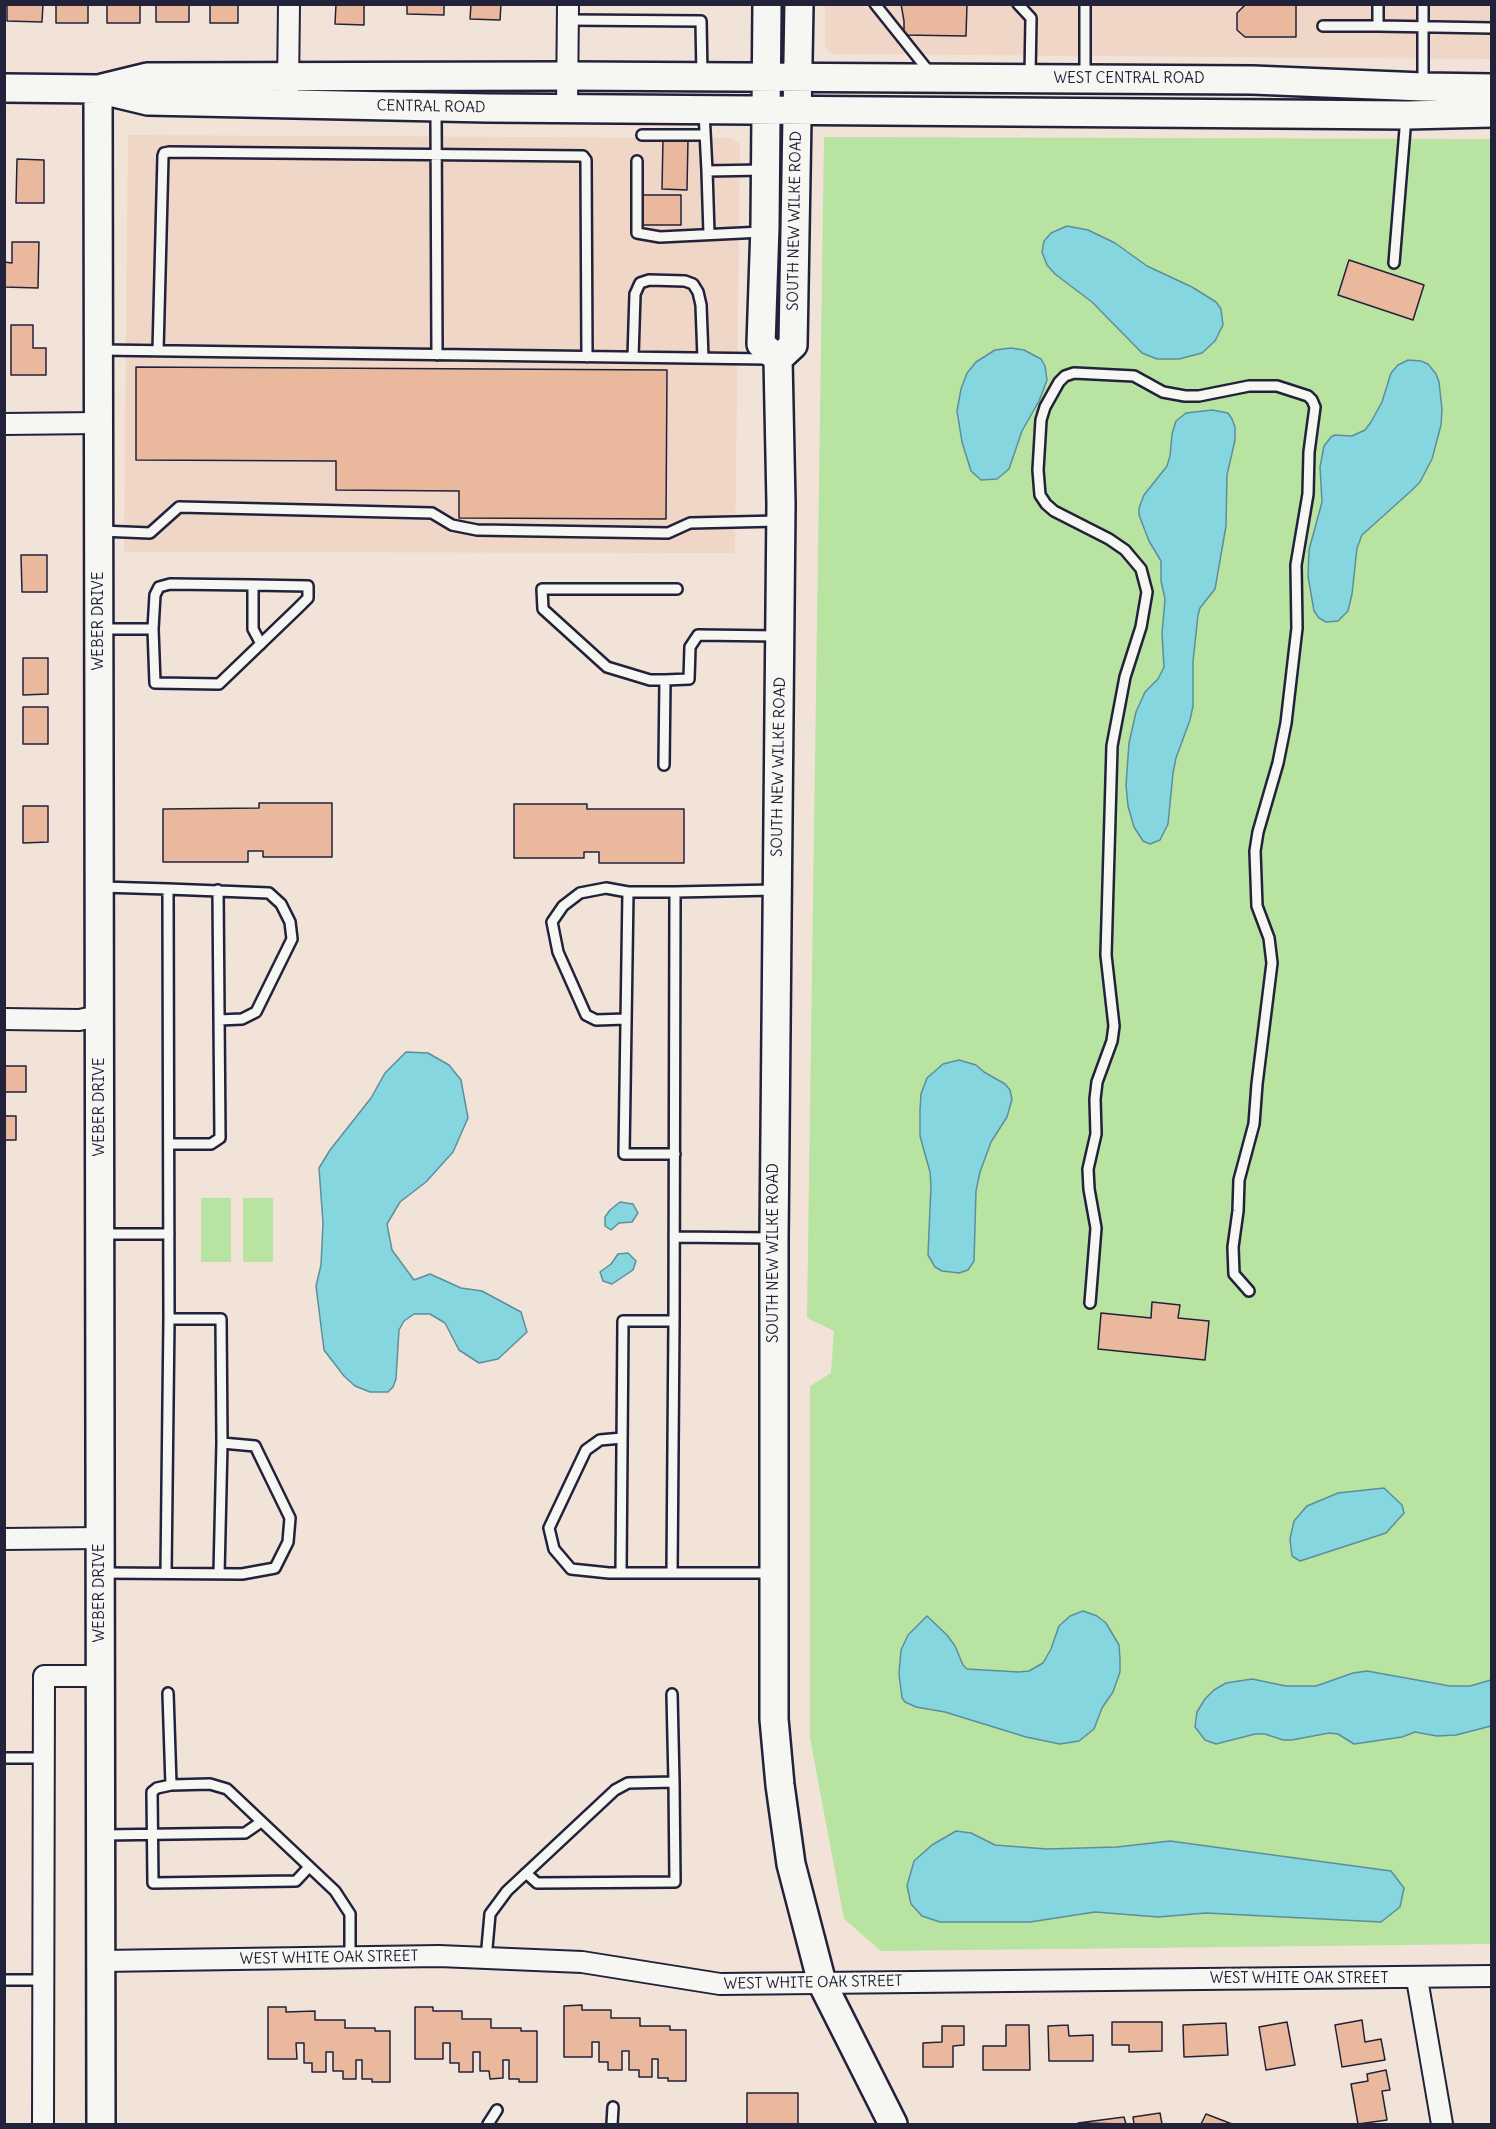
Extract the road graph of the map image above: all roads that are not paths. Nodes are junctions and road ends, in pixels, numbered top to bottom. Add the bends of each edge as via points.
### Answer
1 (289, 4) edge
2 (767, 4) edge
3 (799, 4) edge
4 (875, 4) edge
5 (1018, 4) edge
6 (1031, 4) edge
7 (1085, 4) edge
8 (1378, 4) edge
9 (1423, 4) edge
10 (568, 12) edge
11 (1031, 18) junction
12 (1323, 26) dead end
13 (1378, 26) junction
14 (1423, 26) junction
15 (1491, 28) edge
16 (568, 76) junction
17 (797, 77) junction
18 (702, 78) junction
19 (766, 78) junction
20 (934, 78) junction
21 (1085, 78) junction
22 (1030, 79) junction
23 (1423, 87) junction
24 (4, 88) edge
25 (1491, 88) edge
26 (98, 89) junction
27 (288, 91) junction
28 (436, 107) junction
29 (567, 108) junction
30 (766, 111) junction
31 (797, 111) junction
32 (1491, 113) edge
33 (1407, 115) junction
34 (705, 122) junction
35 (642, 135) dead end
36 (436, 155) junction
37 (637, 161) dead end
38 (766, 170) junction
39 (707, 171) junction
40 (765, 232) junction
41 (709, 234) junction
42 (1394, 263) dead end
43 (99, 350) junction
44 (158, 351) junction
45 (437, 355) junction
46 (587, 357) junction
47 (633, 357) junction
48 (703, 358) junction
49 (778, 359) junction
50 (98, 423) junction
51 (4, 424) edge
52 (781, 521) junction
53 (99, 531) junction
54 (253, 585) junction
55 (677, 589) dead end
56 (99, 629) junction
57 (153, 629) junction
58 (780, 636) junction
59 (261, 644) junction
60 (665, 680) junction
61 (664, 765) dead end
62 (99, 887) junction
63 (168, 889) junction
64 (218, 890) junction
65 (777, 890) junction
66 (628, 892) junction
67 (675, 892) junction
68 (99, 1016) junction
69 (4, 1019) edge
70 (626, 1019) junction
71 (219, 1020) junction
72 (169, 1144) junction
73 (675, 1154) junction
74 (100, 1234) junction
75 (169, 1234) junction
76 (675, 1237) junction
77 (774, 1238) junction
78 (1249, 1292) dead end
79 (1090, 1303) dead end
80 (169, 1319) junction
81 (674, 1321) junction
82 (621, 1438) junction
83 (222, 1443) junction
84 (100, 1538) junction
85 (4, 1539) edge
86 (100, 1572) junction
87 (621, 1572) junction
88 (166, 1573) junction
89 (672, 1573) junction
90 (773, 1573) junction
91 (219, 1574) junction
92 (100, 1676) junction
93 (168, 1693) dead end
94 (672, 1694) dead end
95 (4, 1758) edge
96 (44, 1758) junction
97 (674, 1782) junction
98 (171, 1785) junction
99 (261, 1822) junction
100 (153, 1834) junction
101 (101, 1835) junction
102 (309, 1867) junction
103 (526, 1873) junction
104 (350, 1958) junction
105 (486, 1959) junction
106 (101, 1961) junction
107 (1491, 1976) edge
108 (1417, 1979) junction
109 (4, 1980) edge
110 (44, 1980) junction
111 (822, 1983) junction
112 (613, 2107) dead end
113 (497, 2110) dead end
114 (43, 2124) edge
115 (101, 2124) edge
116 (488, 2124) edge
117 (612, 2124) edge
118 (893, 2124) edge
119 (1442, 2124) edge

1 - 27 street
2 - 19 main road, SOUTH NEW WILKE ROAD
3 - 17 main road, SOUTH NEW WILKE ROAD
4 - 20 lane
5 - 11 lane
6 - 11 lane
7 - 21 lane
8 - 13 lane
9 - 14 lane
10 - 16 street
10 - 18 lane via 701,21
11 - 22 lane
12 - 13 lane
13 - 14 lane
14 - 15 lane
14 - 23 lane
16 - 18 main road, CENTRAL ROAD
16 - 27 main road, CENTRAL ROAD
16 - 29 street
17 - 19 main road, WEST CENTRAL ROAD
17 - 20 main road, WEST CENTRAL ROAD
17 - 31 main road, SOUTH NEW WILKE ROAD
18 - 19 main road, CENTRAL ROAD
19 - 30 main road, SOUTH NEW WILKE ROAD
20 - 22 main road, WEST CENTRAL ROAD
21 - 22 main road, WEST CENTRAL ROAD
21 - 23 main road, WEST CENTRAL ROAD
23 - 25 main road, WEST CENTRAL ROAD
24 - 26 main road, CENTRAL ROAD
26 - 27 main road, CENTRAL ROAD via 147,77
26 - 43 main road, WEBER DRIVE
27 - 28 main road, CENTRAL ROAD
28 - 29 main road, CENTRAL ROAD
28 - 36 lane
29 - 34 main road, CENTRAL ROAD
30 - 31 main road
30 - 34 main road, CENTRAL ROAD
30 - 38 main road, SOUTH NEW WILKE ROAD
31 - 33 main road
31 - 49 main road, SOUTH NEW WILKE ROAD via 793,345
32 - 33 main road
33 - 42 lane
34 - 35 lane
34 - 39 lane
36 - 44 lane via 169,152 163,156
36 - 45 lane
36 - 46 lane via 583,156
37 - 41 lane via 637,233 660,237
38 - 39 lane
38 - 40 main road, SOUTH NEW WILKE ROAD
39 - 41 lane
40 - 41 lane
40 - 49 main road, SOUTH NEW WILKE ROAD via 761,344
43 - 44 lane
43 - 50 main road, WEBER DRIVE
44 - 45 lane
45 - 46 lane
46 - 47 lane
47 - 48 lane
47 - 48 lane via 635,294 640,283 649,280 693,284 701,305
48 - 49 lane
49 - 52 main road, SOUTH NEW WILKE ROAD
50 - 51 street
50 - 53 main road, WEBER DRIVE
52 - 53 lane via 690,523 668,533 489,530 452,525 432,513 179,507 150,533
52 - 58 main road, SOUTH NEW WILKE ROAD
53 - 56 main road, WEBER DRIVE
54 - 57 lane via 159,586
54 - 59 lane via 253,629
54 - 59 lane via 308,586 308,598
55 - 60 lane via 542,589 543,609 607,667 650,680
56 - 57 lane
56 - 62 main road, WEBER DRIVE
57 - 59 lane via 155,683 219,684
58 - 60 lane via 698,635 690,646 688,679
58 - 65 main road, SOUTH NEW WILKE ROAD
60 - 61 lane
62 - 63 lane
62 - 68 main road, WEBER DRIVE
63 - 64 lane
63 - 72 lane
64 - 71 lane
64 - 71 lane via 269,892 290,922 292,939 256,1012 242,1019
65 - 67 lane
65 - 77 main road, SOUTH NEW WILKE ROAD
66 - 67 lane
66 - 70 lane
66 - 70 lane via 606,888 580,892 562,906 552,922 558,952 586,1015 596,1020
67 - 73 lane
68 - 69 street via 79,1020
68 - 74 main road, WEBER DRIVE
70 - 73 lane via 624,1154
71 - 72 lane via 220,1138 211,1144
72 - 75 lane
73 - 76 lane
74 - 75 lane
74 - 84 main road, WEBER DRIVE
75 - 80 lane
76 - 77 lane
76 - 81 lane
77 - 90 main road, SOUTH NEW WILKE ROAD
78 - 79 lane via 1237,1279 1232,1256 1240,1231 1239,1180 1254,1124 1272,963 1270,942 1256,897 1256,843 1286,723 1297,628 1296,565 1308,494 1315,410 1312,400 1296,397 1284,387 1185,396 1163,392 1134,376 1074,373 1056,386 1034,441 1039,488 1044,502 1054,511 1125,550 1140,569 1147,592 1112,746 1106,955 1114,1026 1096,1091 1096,1134 1088,1169 1096,1228
80 - 83 lane via 221,1319
80 - 88 lane
81 - 82 lane via 623,1322
81 - 89 lane
82 - 87 lane
82 - 87 lane via 600,1440 586,1450 549,1528 554,1549 571,1569
83 - 91 lane
83 - 91 lane via 255,1446 290,1518 288,1542 275,1568
84 - 85 street
84 - 86 main road, WEBER DRIVE
86 - 88 lane
86 - 92 main road, WEBER DRIVE
87 - 89 lane
88 - 91 lane
89 - 90 lane
90 - 111 main road, SOUTH NEW WILKE ROAD via 774,1719 780,1785 791,1864
92 - 96 street via 44,1676
92 - 101 main road, WEBER DRIVE
93 - 98 lane
94 - 97 lane
95 - 96 lane
96 - 110 street
97 - 103 lane via 628,1783 615,1790
97 - 103 lane via 675,1882 537,1883
98 - 99 lane via 210,1784 227,1789
98 - 100 lane via 152,1792
99 - 100 lane via 245,1833
99 - 102 lane
100 - 101 lane
100 - 102 lane via 153,1883 296,1881
101 - 106 main road, WEBER DRIVE
102 - 104 lane via 335,1891 350,1914
103 - 105 lane via 490,1914
104 - 105 street, WEST WHITE OAK STREET
104 - 106 street, WEST WHITE OAK STREET
105 - 111 street, WEST WHITE OAK STREET via 582,1962 720,1984
106 - 115 main road, WEBER DRIVE
107 - 108 street, WEST WHITE OAK STREET
108 - 111 street, WEST WHITE OAK STREET
108 - 119 street
109 - 110 lane
110 - 114 street
111 - 118 main road, SOUTH NEW WILKE ROAD
112 - 117 lane
113 - 116 lane

